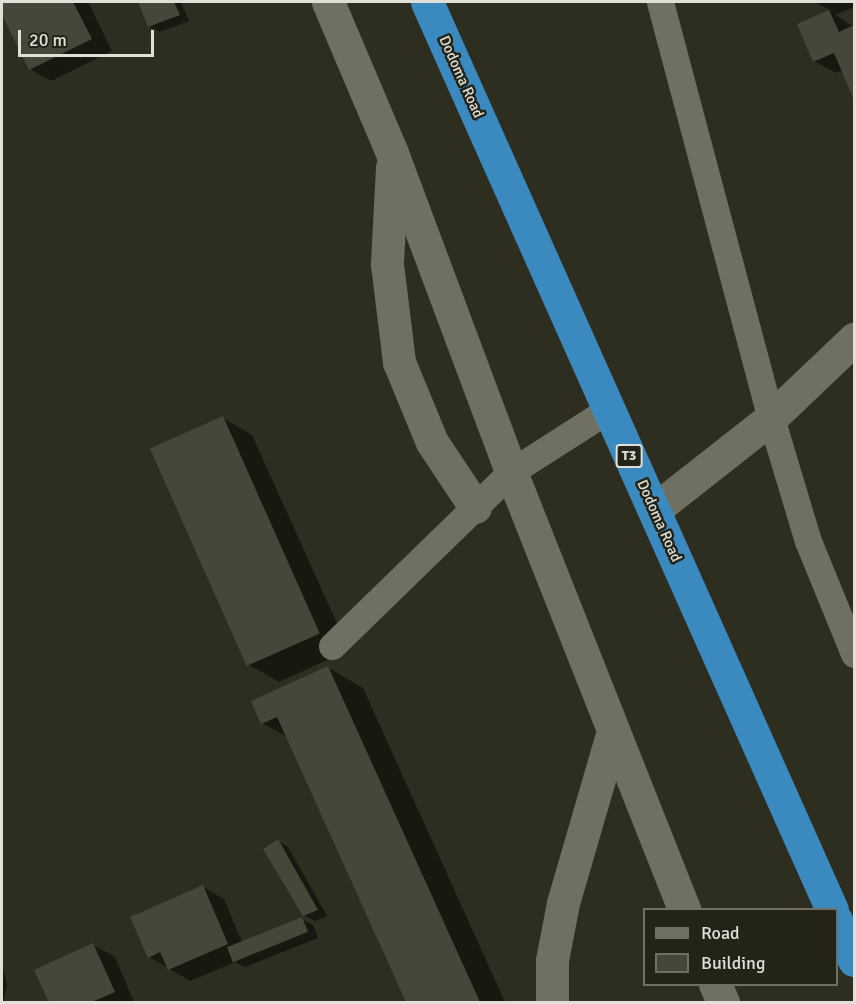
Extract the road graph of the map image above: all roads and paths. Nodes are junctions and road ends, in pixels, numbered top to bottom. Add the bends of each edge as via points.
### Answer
1 (328, 2) edge
2 (427, 2) edge
3 (660, 2) edge
4 (393, 153) junction
5 (855, 339) edge
6 (609, 409) junction
7 (771, 418) junction
8 (511, 472) junction
9 (475, 507) junction
10 (654, 510) junction
11 (332, 646) dead end
12 (855, 654) edge
13 (612, 734) junction
14 (684, 908) edge
15 (832, 908) edge
16 (838, 922) edge
17 (855, 960) edge
18 (716, 986) edge
19 (552, 1002) edge
20 (723, 1002) edge

1 - 4 street
2 - 6 highway, Dodoma Road / T3
3 - 7 lane
4 - 8 street
4 - 9 street via 387,264 399,362 432,442
5 - 7 street
6 - 8 lane
6 - 10 highway, Dodoma Road / T3
7 - 10 street
7 - 12 lane via 808,542
8 - 9 lane
8 - 13 street
9 - 11 lane
10 - 15 highway, Dodoma Road / T3
13 - 14 street
13 - 19 street via 563,903 552,960
16 - 17 highway
18 - 20 street

